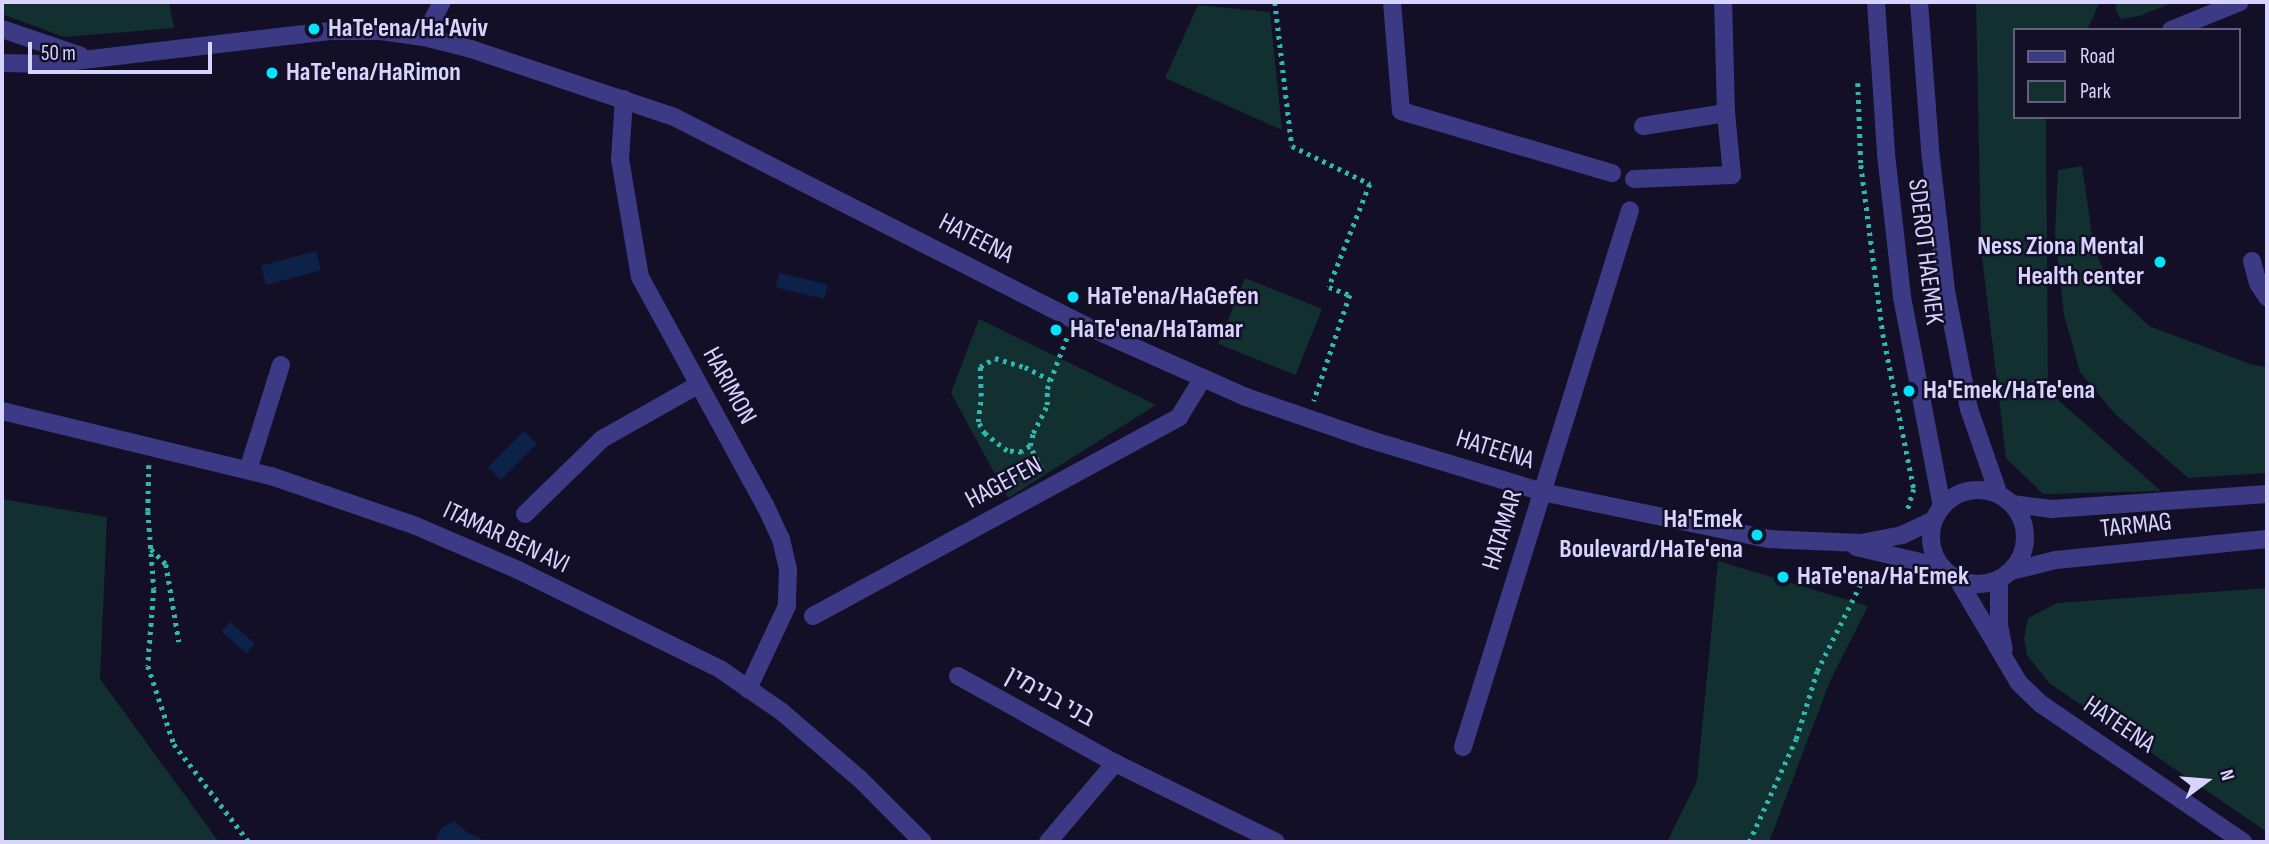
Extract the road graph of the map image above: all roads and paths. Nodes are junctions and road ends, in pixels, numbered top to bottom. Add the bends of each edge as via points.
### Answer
1 (442, 2) edge
2 (1275, 2) edge
3 (1392, 2) edge
4 (1723, 2) edge
5 (1875, 2) edge
6 (1919, 2) edge
7 (2240, 2) edge
8 (2176, 28) edge
9 (2, 29) edge
10 (424, 37) junction
11 (87, 58) junction
12 (2, 63) edge
13 (624, 99) junction
14 (1726, 113) junction
15 (1643, 126) dead end
16 (1612, 173) dead end
17 (1634, 179) dead end
18 (1630, 210) dead end
19 (2252, 261) dead end
20 (2267, 298) edge
21 (1068, 337) dead end
22 (281, 365) dead end
23 (1203, 378) junction
24 (1051, 380) junction
25 (698, 385) junction
26 (2, 411) edge
27 (1307, 419) junction
28 (150, 447) junction
29 (247, 470) junction
30 (1542, 492) junction
31 (2267, 494) edge
32 (2005, 499) junction
33 (1938, 513) junction
34 (525, 514) dead end
35 (2267, 539) edge
36 (1839, 543) junction
37 (151, 548) junction
38 (1877, 552) junction
39 (1942, 567) junction
40 (2005, 575) junction
41 (1958, 580) junction
42 (813, 616) dead end
43 (179, 642) dead end
44 (2009, 666) junction
45 (958, 676) dead end
46 (748, 688) junction
47 (1463, 747) dead end
48 (1115, 763) junction
49 (249, 842) edge
50 (923, 842) edge
51 (1048, 842) edge
52 (1276, 842) edge
53 (1749, 842) edge
54 (2243, 842) edge

1 - 10 street
2 - 27 path via 1292,146 1370,184 1329,287 1350,295
3 - 16 street via 1401,111
4 - 14 street
5 - 33 street, SDEROT HAEMEK via 1902,297
6 - 32 street, SDEROT HAEMEK via 1945,291 1969,409
7 - 8 street
9 - 11 street, HATEENA
10 - 11 street, HATEENA via 330,31
10 - 13 street, HATEENA
11 - 12 street, HATEENA via 49,64
13 - 23 street, HATEENA via 740,147 1084,325
13 - 25 street, HARIMON via 620,159 640,277
14 - 15 street
14 - 17 street via 1732,175
18 - 30 street, HATAMAR
19 - 20 street
21 - 24 path
22 - 29 street
23 - 27 street, HATEENA
23 - 42 street, HAGEFEN via 1179,416
24 - 24 path via 1007,360 986,361 978,373 978,422 985,434 1007,451 1023,452 1030,446 1047,405
25 - 34 street via 602,439
25 - 46 street, HARIMON via 765,505 781,539 788,570 787,606
26 - 28 street, ITAMAR BEN AVI
27 - 30 street, HATEENA
28 - 29 street, ITAMAR BEN AVI
28 - 37 path
29 - 46 street, ITAMAR BEN AVI via 416,526 720,669
30 - 36 street, HATEENA via 1768,539
30 - 47 street, HATAMAR
31 - 32 street, TARMAG via 2052,509
32 - 33 street via 1975,490 1962,492
32 - 40 street via 2020,516 2025,545
33 - 36 street, HATEENA via 1902,535
33 - 39 street via 1931,545
35 - 40 street, TARMAG via 2056,560
36 - 38 street, HATEENA
37 - 43 path via 166,564
37 - 49 path via 154,589 148,666 156,695 174,744
38 - 39 street, HATEENA
38 - 53 path via 1817,671 1796,739
39 - 41 street
40 - 41 street via 1985,584
40 - 44 street, HATEENA via 1999,625
41 - 44 street, HATEENA
44 - 54 street, HATEENA via 2041,704
45 - 48 street, בני בנימין
46 - 50 street, ITAMAR BEN AVI via 860,779
48 - 51 street
48 - 52 street, בני בנימין

